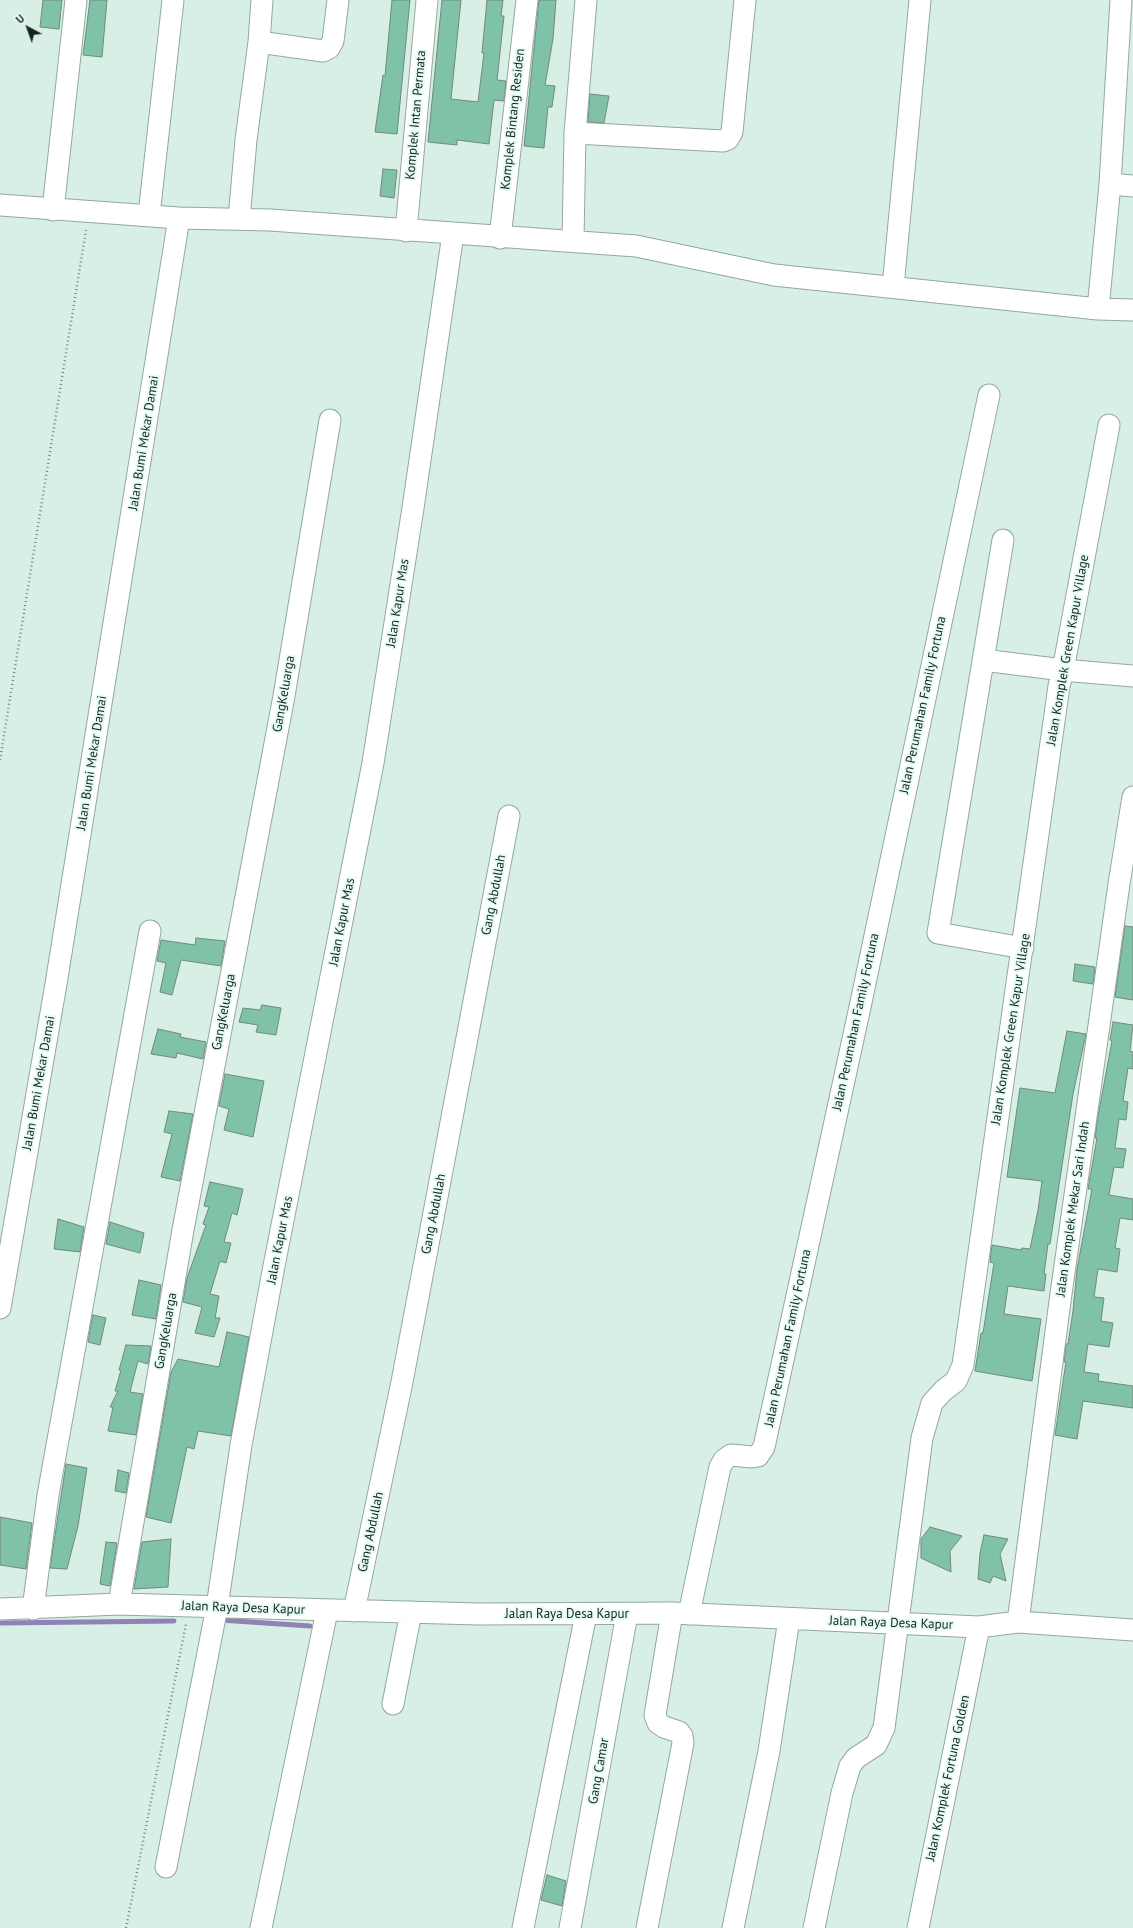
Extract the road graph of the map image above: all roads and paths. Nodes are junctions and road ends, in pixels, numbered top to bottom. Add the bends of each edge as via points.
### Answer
1 (76, 0) edge
2 (173, 0) edge
3 (262, 0) edge
4 (338, 0) edge
5 (427, 0) edge
6 (526, 0) edge
7 (586, 0) edge
8 (745, 0) edge
9 (920, 0) edge
10 (1121, 0) edge
11 (259, 42) junction
12 (575, 134) junction
13 (1110, 184) junction
14 (1133, 186) edge
15 (0, 205) edge
16 (54, 210) junction
17 (89, 212) junction
18 (149, 215) junction
19 (179, 218) junction
20 (239, 219) junction
21 (406, 231) junction
22 (452, 234) junction
23 (500, 238) junction
24 (573, 241) junction
25 (893, 288) junction
26 (1098, 309) junction
27 (1133, 310) edge
28 (989, 395) dead end
29 (330, 420) dead end
30 (1109, 425) dead end
31 (1003, 540) dead end
32 (983, 660) junction
33 (1064, 670) junction
34 (1133, 676) edge
35 (0, 760) edge
36 (1133, 797) edge
37 (509, 816) dead end
38 (150, 931) dead end
39 (1023, 948) junction
40 (0, 1308) edge
41 (119, 1604) junction
42 (190, 1605) junction
43 (217, 1607) junction
44 (0, 1609) edge
45 (33, 1609) junction
46 (327, 1611) junction
47 (354, 1611) junction
48 (411, 1612) junction
49 (681, 1613) junction
50 (586, 1614) junction
51 (627, 1614) junction
52 (789, 1620) junction
53 (1018, 1622) junction
54 (898, 1623) junction
55 (979, 1627) junction
56 (1133, 1630) edge
57 (393, 1704) dead end
58 (166, 1867) dead end
59 (126, 1928) edge
60 (261, 1928) edge
61 (523, 1928) edge
62 (570, 1928) edge
63 (647, 1928) edge
64 (733, 1928) edge
65 (814, 1928) edge
66 (918, 1928) edge

1 - 16 street
2 - 18 street
3 - 11 street
4 - 11 street via 334,41 324,51
5 - 21 street, Komplek Intan Permata
6 - 23 street, Komplek Bintang Residen
7 - 12 street
8 - 12 street via 732,132 728,139 723,141
9 - 25 street
10 - 13 street
11 - 20 street
12 - 24 street
13 - 14 street
13 - 26 street
15 - 16 street
16 - 17 street
17 - 18 street
17 - 35 path
18 - 19 street
19 - 20 street
19 - 40 street, Jalan Bumi Mekar Damai via 60,961
20 - 21 street
21 - 22 street
22 - 23 street
22 - 43 street, Jalan Kapur Mas via 373,763 274,1266 242,1445
23 - 24 street
24 - 25 street via 636,246 774,275
25 - 26 street
26 - 27 street
28 - 49 street, Jalan Perumahan Family Fortuna via 764,1447 758,1456 731,1455 720,1466
29 - 41 street, GangKeluarga via 284,696 183,1230
30 - 33 street, Jalan Komplek Green Kapur Village
31 - 32 street
32 - 33 street
32 - 39 street via 938,933
33 - 34 street
33 - 39 street, Jalan Komplek Green Kapur Village via 1059,686
36 - 53 street, Jalan Komplek Mekar Sari Indah via 1059,1309
37 - 47 street, Gang Abdullah via 402,1382
38 - 45 street via 48,1495
39 - 54 street, Jalan Komplek Green Kapur Village via 963,1365 956,1381 932,1403 922,1438
41 - 42 street, Jalan Raya Desa Kapur
41 - 45 street, Jalan Raya Desa Kapur
42 - 43 street, Jalan Raya Desa Kapur
42 - 59 path
43 - 46 street, Jalan Raya Desa Kapur
43 - 58 street, Jalan Kapur Mas
44 - 45 street, Jalan Raya Desa Kapur
46 - 47 street, Jalan Raya Desa Kapur
46 - 60 street
47 - 48 street, Jalan Raya Desa Kapur
48 - 50 street, Jalan Raya Desa Kapur
48 - 57 street
49 - 51 street, Jalan Raya Desa Kapur
49 - 52 street, Jalan Raya Desa Kapur
49 - 63 street via 655,1714 658,1723 679,1732 683,1744
50 - 51 street, Jalan Raya Desa Kapur
50 - 61 street
51 - 62 street, Gang Camar
52 - 54 street, Jalan Raya Desa Kapur
52 - 64 street via 769,1751
53 - 55 street, Jalan Raya Desa Kapur
53 - 56 street, Jalan Raya Desa Kapur
54 - 55 street, Jalan Raya Desa Kapur
54 - 65 street, Jalan Komplek Green Kapur Village via 884,1728 876,1745 856,1758 850,1766
55 - 66 street, Jalan Komplek Fortuna Golden

